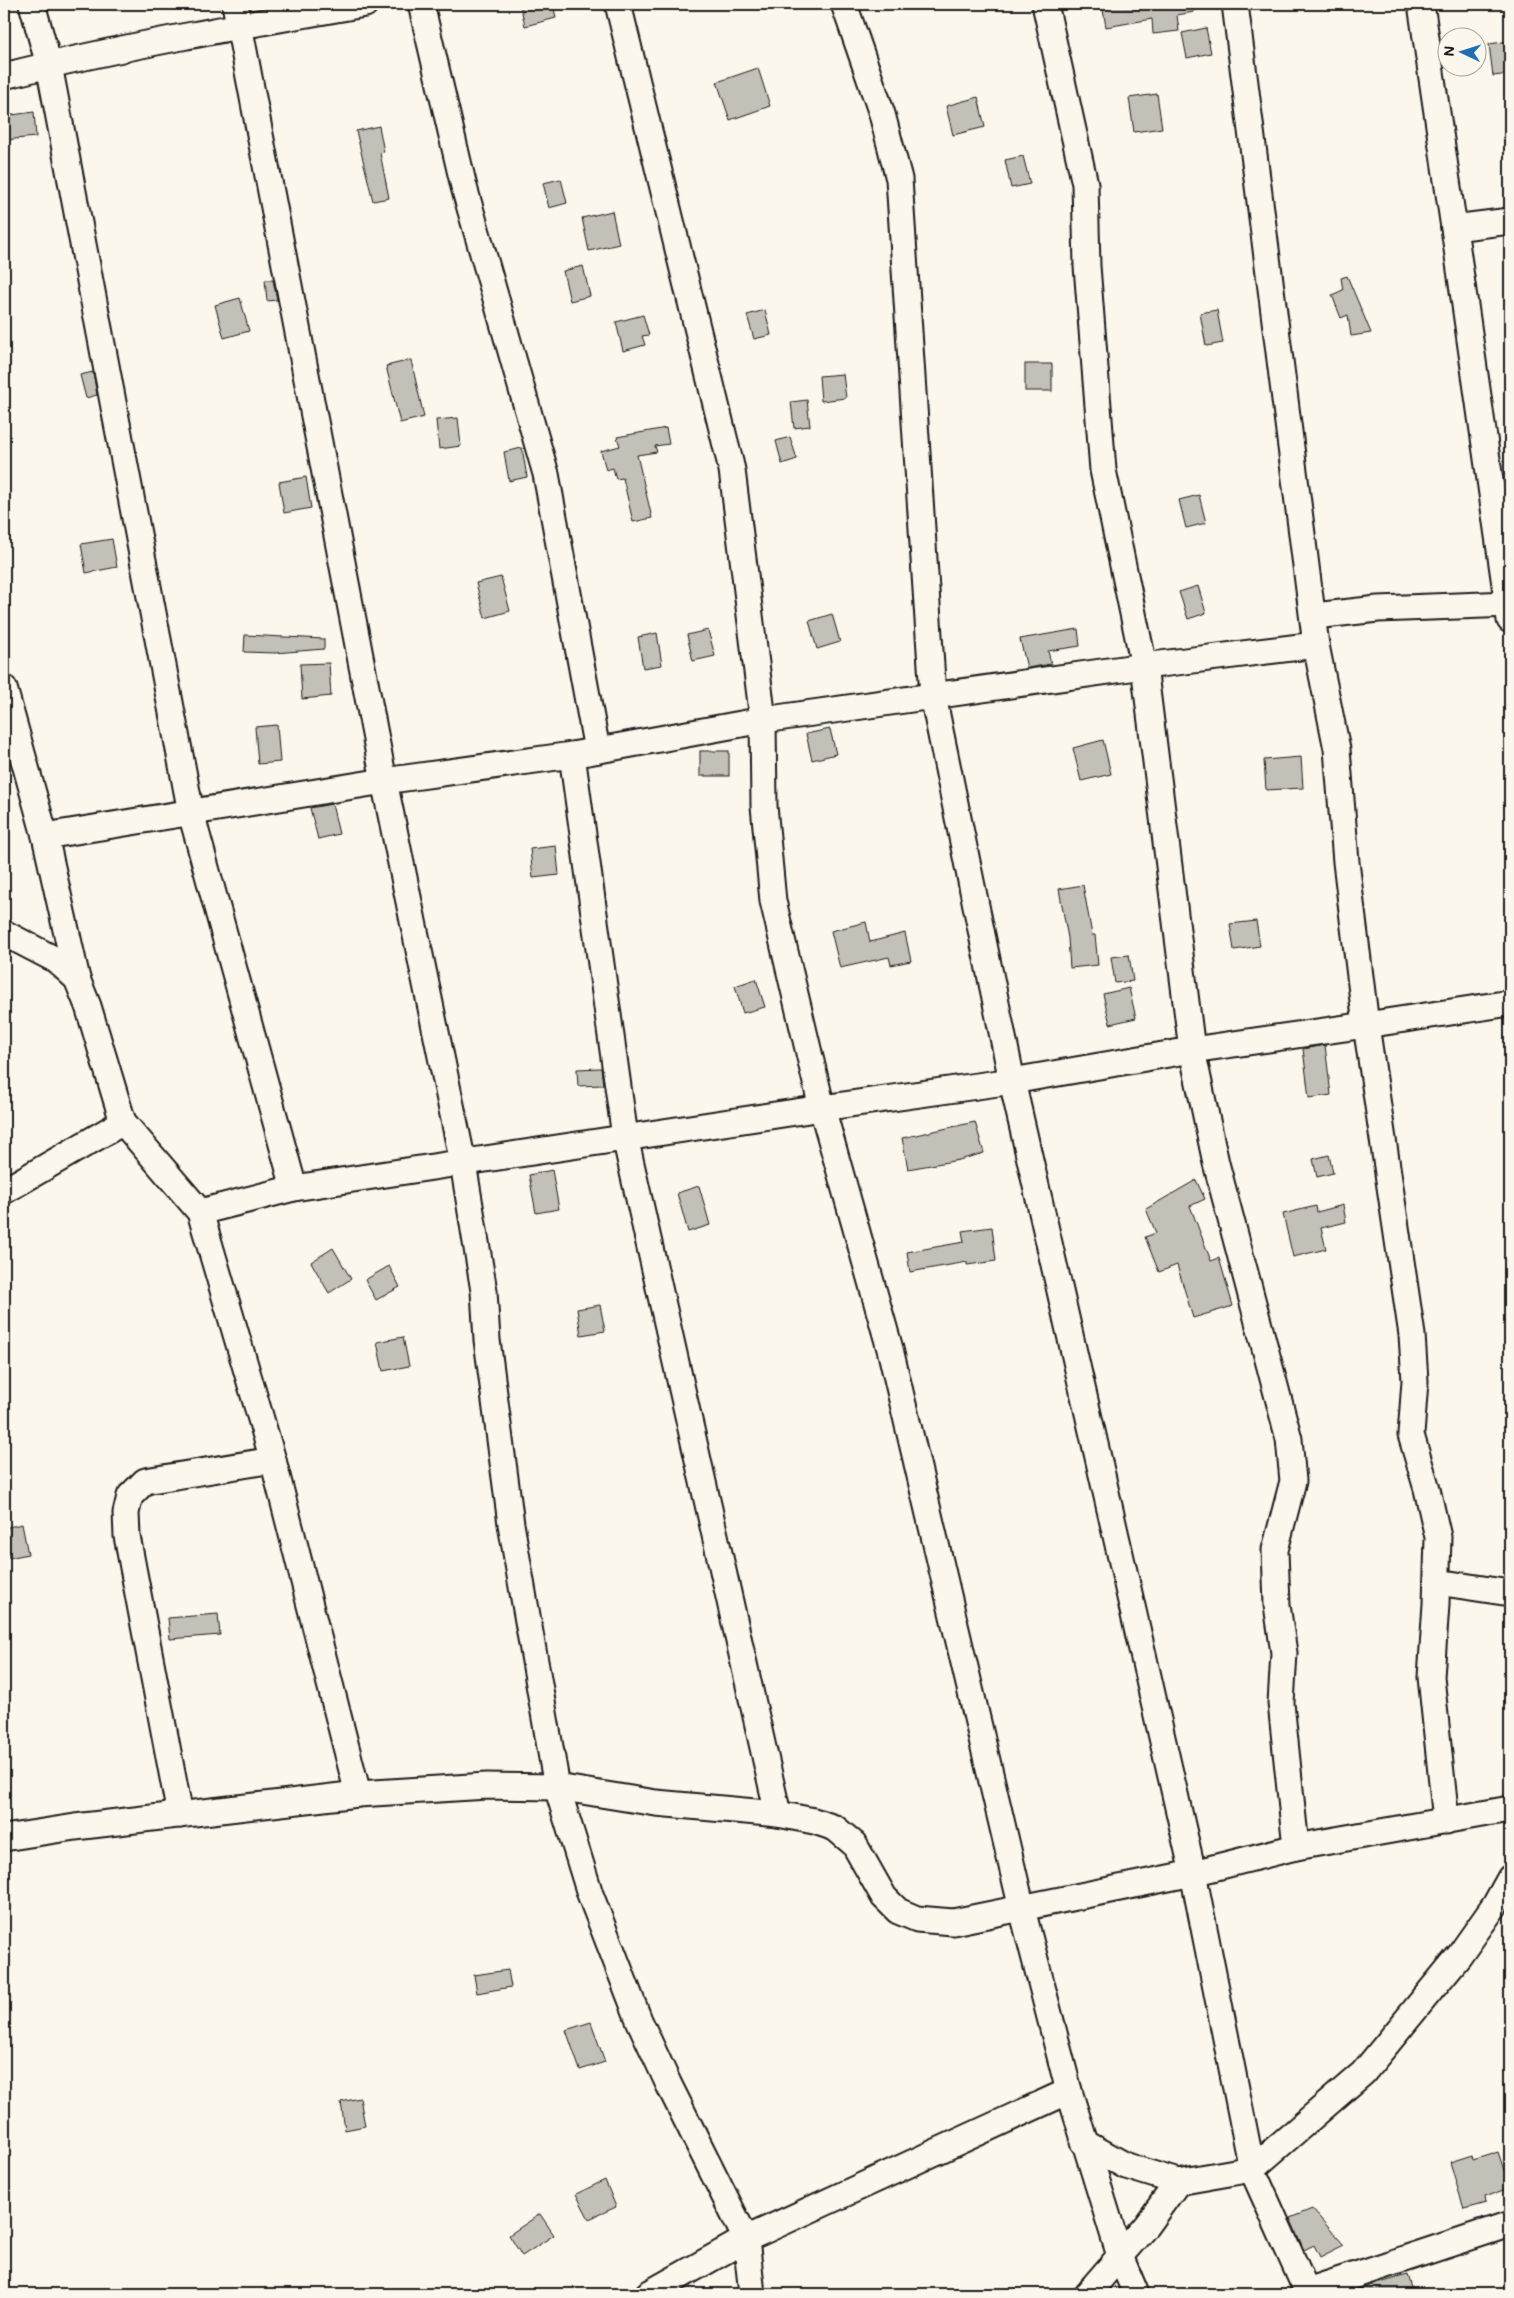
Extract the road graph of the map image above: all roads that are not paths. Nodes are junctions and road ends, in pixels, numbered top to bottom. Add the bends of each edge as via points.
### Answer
1 (32, 4) edge
2 (365, 4) edge
3 (421, 4) edge
4 (618, 4) edge
5 (844, 4) edge
6 (1045, 4) edge
7 (1235, 4) edge
8 (1421, 4) edge
9 (238, 15) edge
10 (49, 65) junction
11 (4, 76) edge
12 (1510, 221) edge
13 (1454, 228) junction
14 (1509, 609) edge
15 (1314, 616) junction
16 (1316, 645) junction
17 (1144, 666) junction
18 (4, 688) edge
19 (933, 696) junction
20 (763, 720) junction
21 (598, 750) junction
22 (572, 755) junction
23 (384, 781) junction
24 (191, 813) junction
25 (45, 836) junction
26 (4, 932) edge
27 (77, 979) junction
28 (1510, 1003) edge
29 (1366, 1025) junction
30 (1192, 1050) junction
31 (1012, 1081) junction
32 (822, 1108) junction
33 (123, 1122) junction
34 (625, 1137) junction
35 (463, 1163) junction
36 (294, 1188) junction
37 (4, 1191) edge
38 (200, 1212) junction
39 (273, 1460) junction
40 (1437, 1582) junction
41 (1510, 1593) edge
42 (556, 1787) junction
43 (358, 1794) junction
44 (1510, 1809) edge
45 (778, 1814) junction
46 (180, 1815) junction
47 (1446, 1821) junction
48 (4, 1838) edge
49 (1296, 1847) junction
50 (1193, 1873) junction
51 (1510, 1878) edge
52 (1022, 1909) junction
53 (1069, 2091) junction
54 (1083, 2142) junction
55 (1252, 2169) junction
56 (1178, 2182) junction
57 (1510, 2224) edge
58 (746, 2239) junction
59 (1120, 2256) junction
60 (1308, 2293) edge
61 (648, 2294) edge
62 (752, 2294) edge
63 (1087, 2294) edge
64 (1136, 2294) edge

1 - 10 street
2 - 9 street
3 - 21 street via 464,187 546,474
4 - 20 street via 732,470
5 - 19 street via 882,114 898,179
6 - 17 street via 1085,184 1087,266 1104,470
7 - 15 street
8 - 13 street
9 - 10 street
9 - 23 street
10 - 11 street
10 - 24 street
12 - 13 street
13 - 14 street
14 - 15 street via 1378,609
15 - 16 street
16 - 17 street
16 - 29 street via 1337,749 1346,862
17 - 19 street
17 - 30 street
18 - 25 street
19 - 20 street
19 - 31 street
20 - 21 street
20 - 32 street via 764,806 774,901
21 - 22 street
22 - 23 street
22 - 34 street
23 - 24 street
23 - 35 street
24 - 25 street
24 - 36 street
25 - 27 street
26 - 27 street via 56,960
27 - 33 street
28 - 29 street
29 - 30 street
29 - 40 street via 1412,1335 1415,1381 1411,1435 1438,1536
30 - 31 street
30 - 49 street via 1216,1163 1289,1439 1293,1481 1276,1550 1277,1605 1284,1653 1281,1703
31 - 32 street
31 - 50 street
32 - 34 street
32 - 52 street via 890,1349
33 - 37 street
33 - 38 street
34 - 35 street
34 - 45 street
35 - 36 street
35 - 42 street via 484,1291 487,1340 511,1524
36 - 38 street
38 - 39 street
39 - 43 street
39 - 46 street via 146,1481 130,1496 126,1512 127,1536
40 - 41 street
40 - 47 street via 1431,1677
42 - 43 street via 487,1786
42 - 45 street via 656,1803
42 - 58 street via 590,1894 639,2020
43 - 46 street
44 - 47 street
45 - 52 street via 835,1828 854,1844 884,1897 898,1911 917,1919 953,1922
46 - 48 street
47 - 49 street
49 - 50 street
50 - 52 street
50 - 55 street
51 - 55 street via 1460,1956 1363,2073
52 - 53 street
53 - 54 street
53 - 58 street
54 - 56 street via 1126,2166
54 - 59 street
55 - 56 street
55 - 60 street
56 - 59 street
57 - 60 street
58 - 61 street
58 - 62 street
59 - 63 street
59 - 64 street

